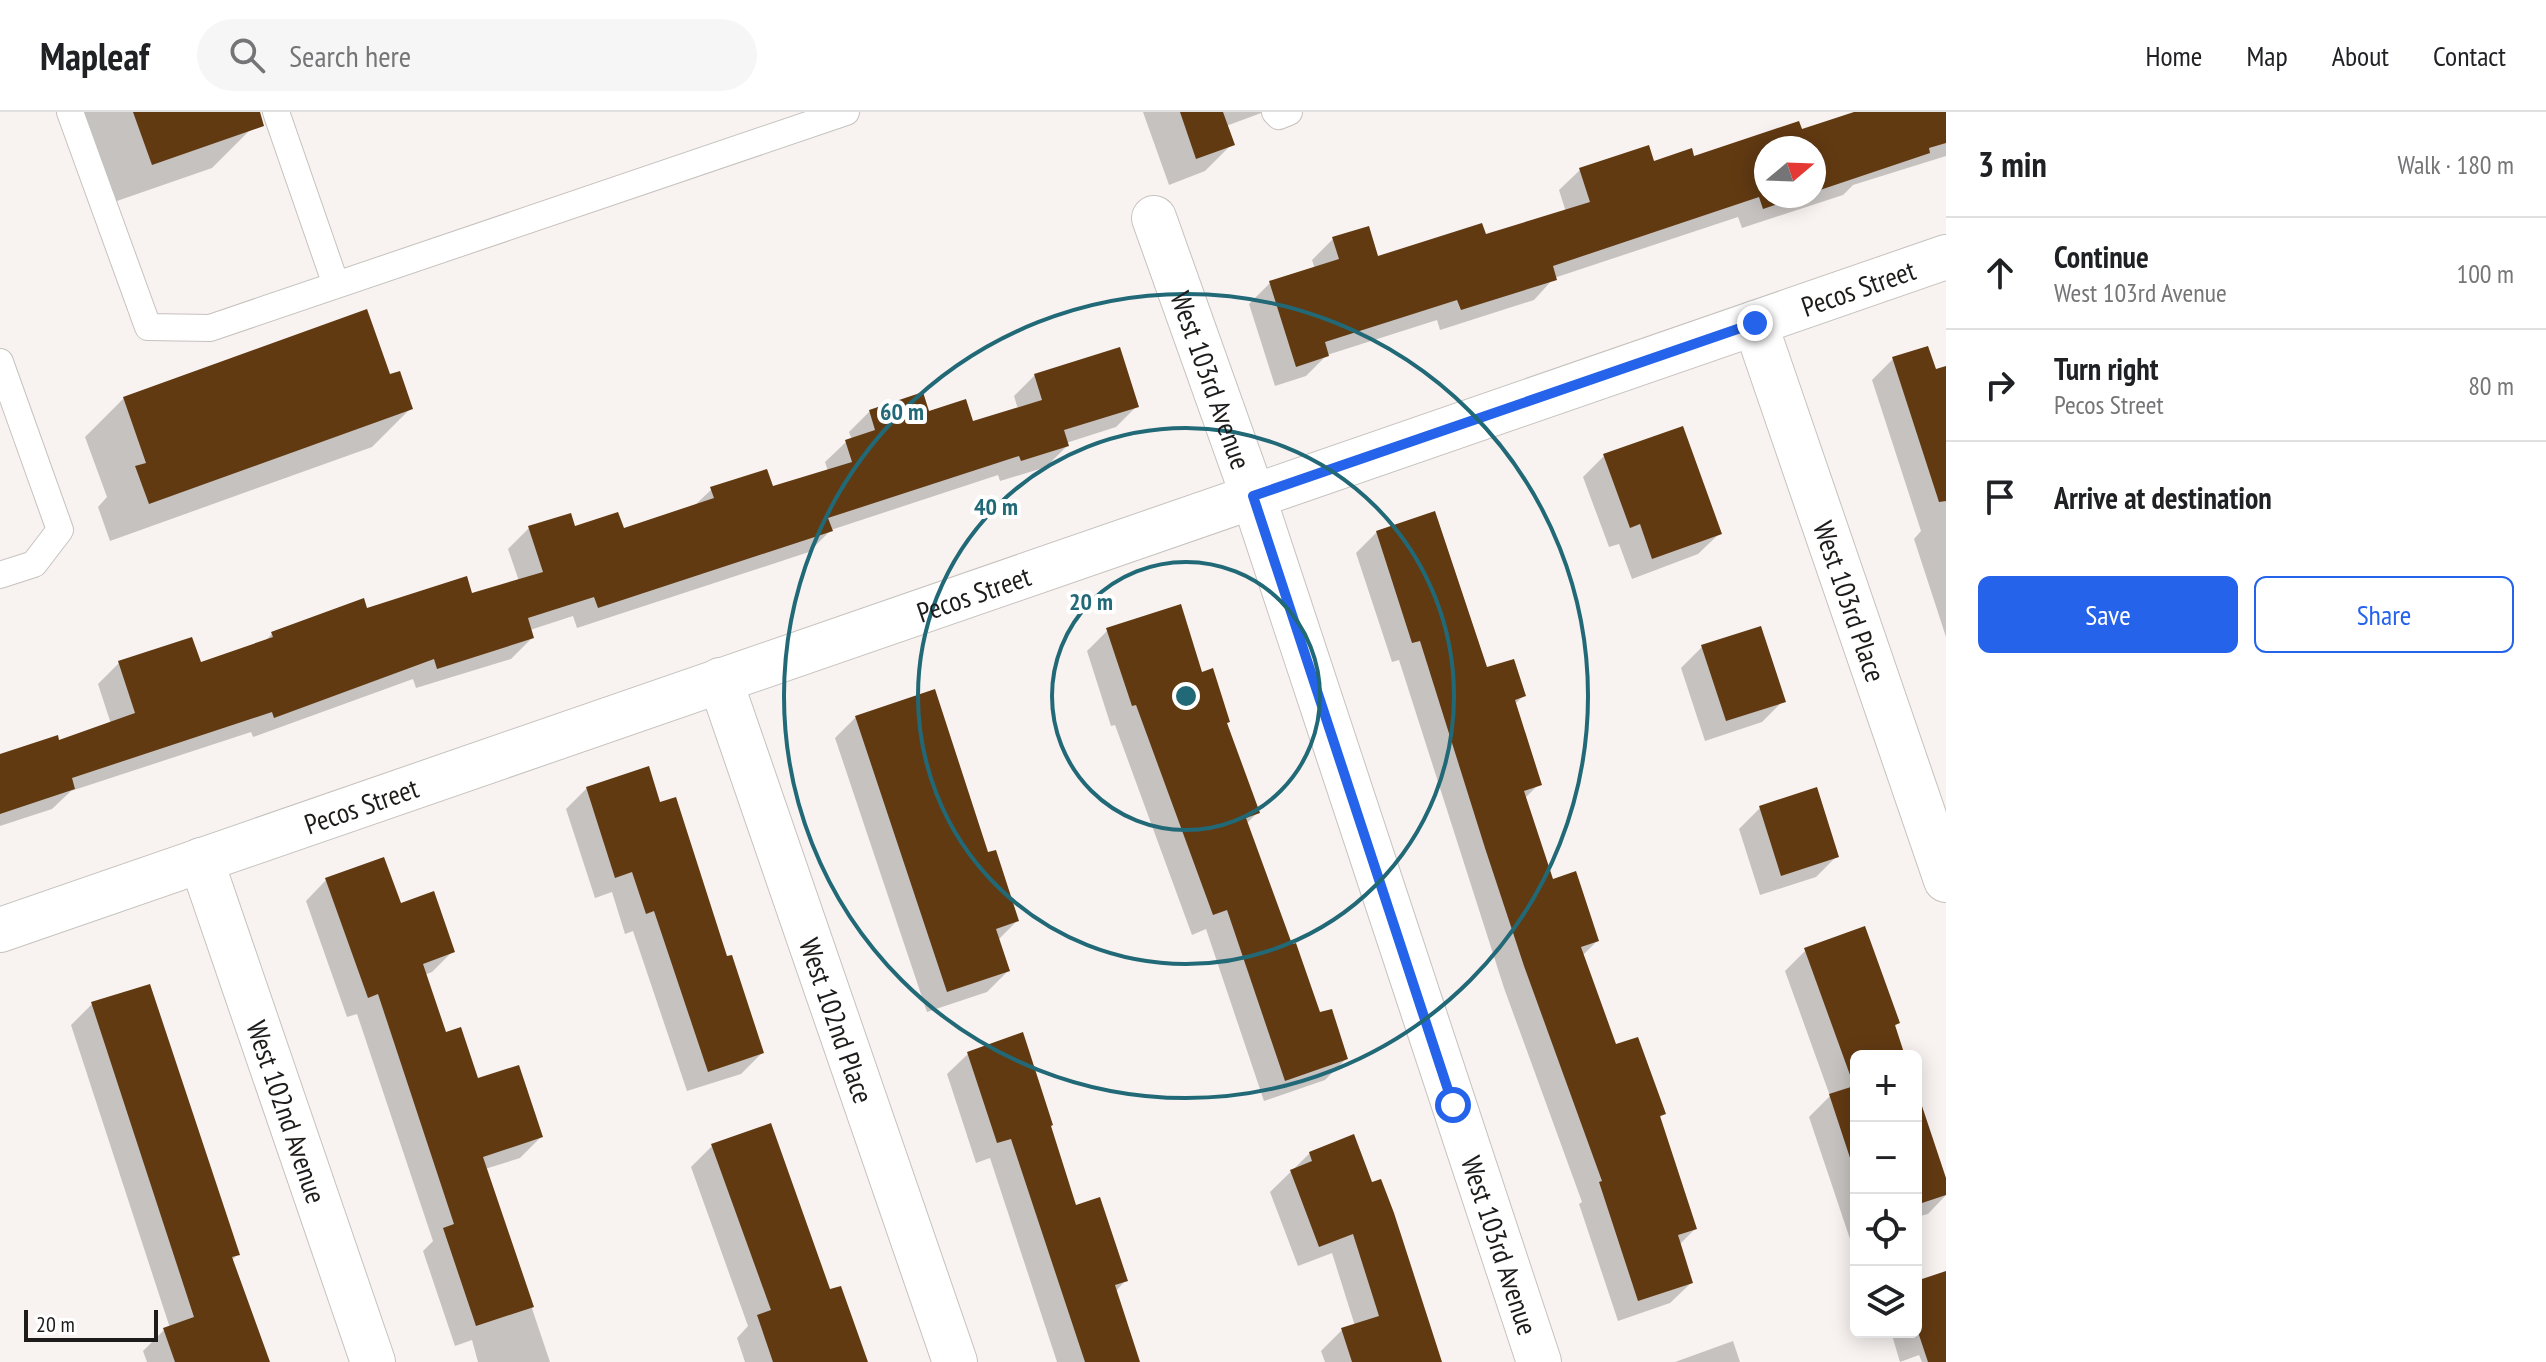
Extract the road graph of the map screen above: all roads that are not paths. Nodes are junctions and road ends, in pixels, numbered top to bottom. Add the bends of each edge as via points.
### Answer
1 (70, 112) edge
2 (276, 112) edge
3 (846, 112) edge
4 (1275, 112) edge
5 (1289, 112) edge
6 (794, 120) edge
7 (1154, 218) dead end
8 (1946, 257) edge
9 (336, 285) junction
10 (1755, 323) junction
11 (0, 362) edge
12 (1253, 496) junction
13 (0, 575) edge
14 (720, 680) junction
15 (201, 860) junction
16 (1946, 880) edge
17 (0, 930) edge
18 (373, 1362) edge
19 (955, 1362) edge
20 (1539, 1362) edge

1 - 9 lane via 148,327 210,328
2 - 9 lane
3 - 6 lane
4 - 5 lane
6 - 9 lane
7 - 12 street, West 103rd Avenue
8 - 10 street, Pecos Street
10 - 12 street, Pecos Street
10 - 16 street, West 103rd Place
11 - 13 lane via 60,530 34,564
12 - 14 street, Pecos Street
12 - 20 street, West 103rd Avenue
14 - 15 street, Pecos Street
14 - 19 street, West 102nd Place
15 - 17 street, Pecos Street
15 - 18 street, West 102nd Avenue

